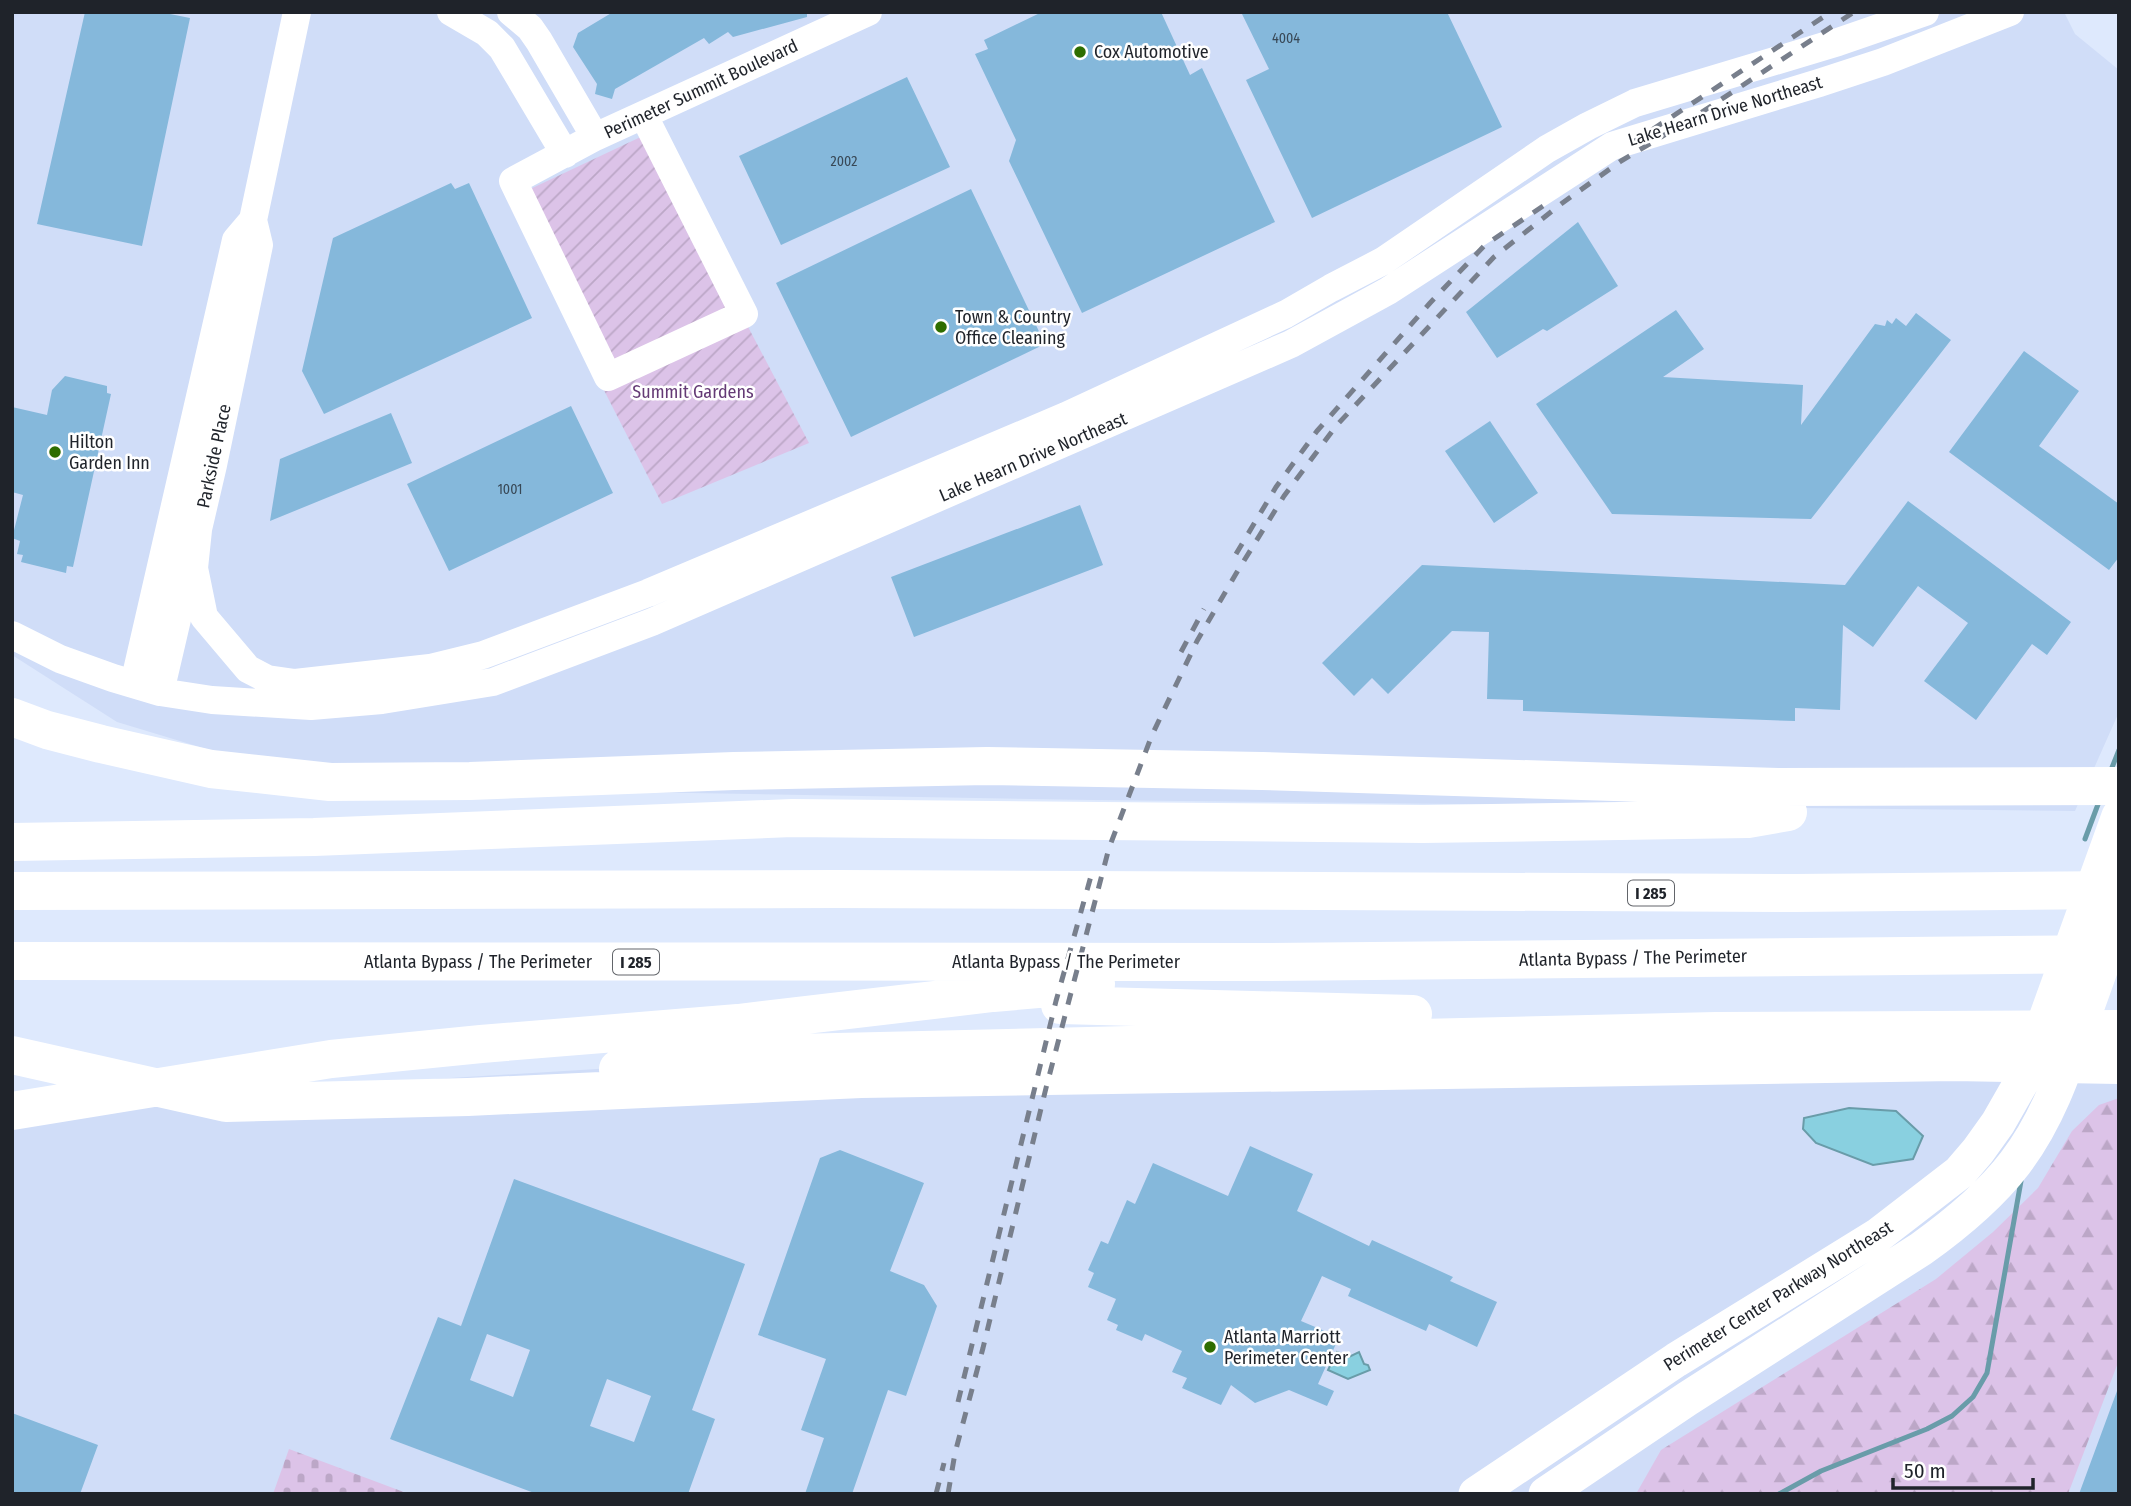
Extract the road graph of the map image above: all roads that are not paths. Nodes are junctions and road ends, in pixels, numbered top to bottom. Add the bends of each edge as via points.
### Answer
1 (297, 12) edge
2 (451, 12) edge
3 (511, 12) edge
4 (868, 12) edge
5 (1925, 12) edge
6 (2010, 12) edge
7 (644, 116) junction
8 (595, 137) junction
9 (565, 154) junction
10 (211, 406) junction
11 (198, 530) junction
12 (12, 635) edge
13 (147, 688) junction
14 (12, 717) edge
15 (734, 771) junction
16 (2119, 786) edge
17 (1788, 812) junction
18 (2119, 814) edge
19 (12, 842) edge
20 (2119, 890) edge
21 (12, 891) edge
22 (2119, 917) edge
23 (2119, 954) edge
24 (12, 961) edge
25 (1261, 962) junction
26 (911, 1002) junction
27 (2119, 1029) edge
28 (1716, 1031) junction
29 (12, 1055) edge
30 (2119, 1065) edge
31 (468, 1097) junction
32 (12, 1111) edge
33 (1476, 1494) edge
34 (1546, 1494) edge

1 - 10 street, Parkside Place via 253,220 236,240
2 - 9 street via 487,33 502,48
3 - 8 street, Perimeter Summit Boulevard via 539,40
4 - 7 street, Perimeter Summit Boulevard
5 - 11 street, Lake Hearn Drive Northeast via 1635,103 1548,149 1383,261 1274,320 1102,400 648,593 483,655 430,668 295,683 267,679 251,671 204,617 194,568
6 - 13 street, Lake Hearn Drive Northeast via 1870,66 1612,146 1388,291 1291,344 652,622 493,682 311,706 212,700
7 - 8 street, Perimeter Summit Boulevard
7 - 9 street via 744,314 608,377 513,181
8 - 9 street
10 - 11 street, Parkside Place
10 - 13 street, Parkside Place
11 - 13 street, Parkside Place
12 - 13 street, Lake Hearn Drive Northeast via 60,659
14 - 15 highway via 47,730 211,769 330,782
15 - 16 highway via 987,766 1778,787
15 - 17 highway
17 - 18 highway
17 - 19 highway via 1748,819 1423,824 792,818 314,837
18 - 33 main road, Perimeter Center Parkway Northeast via 2026,1074 1998,1123 1960,1172 1865,1244 1676,1360
20 - 21 highway, I 285
22 - 34 main road, Perimeter Center Parkway Northeast via 2060,1083 2038,1129 1995,1187 1921,1250
23 - 25 highway, Atlanta Bypass / The Perimeter / I 285
24 - 25 highway, Atlanta Bypass / The Perimeter / I 285
25 - 26 highway via 1213,976
26 - 28 highway via 1640,1019
26 - 32 highway via 738,1023 331,1059
27 - 28 highway
28 - 31 highway via 709,1055
29 - 31 highway via 226,1103
30 - 31 highway via 1954,1062 861,1079

